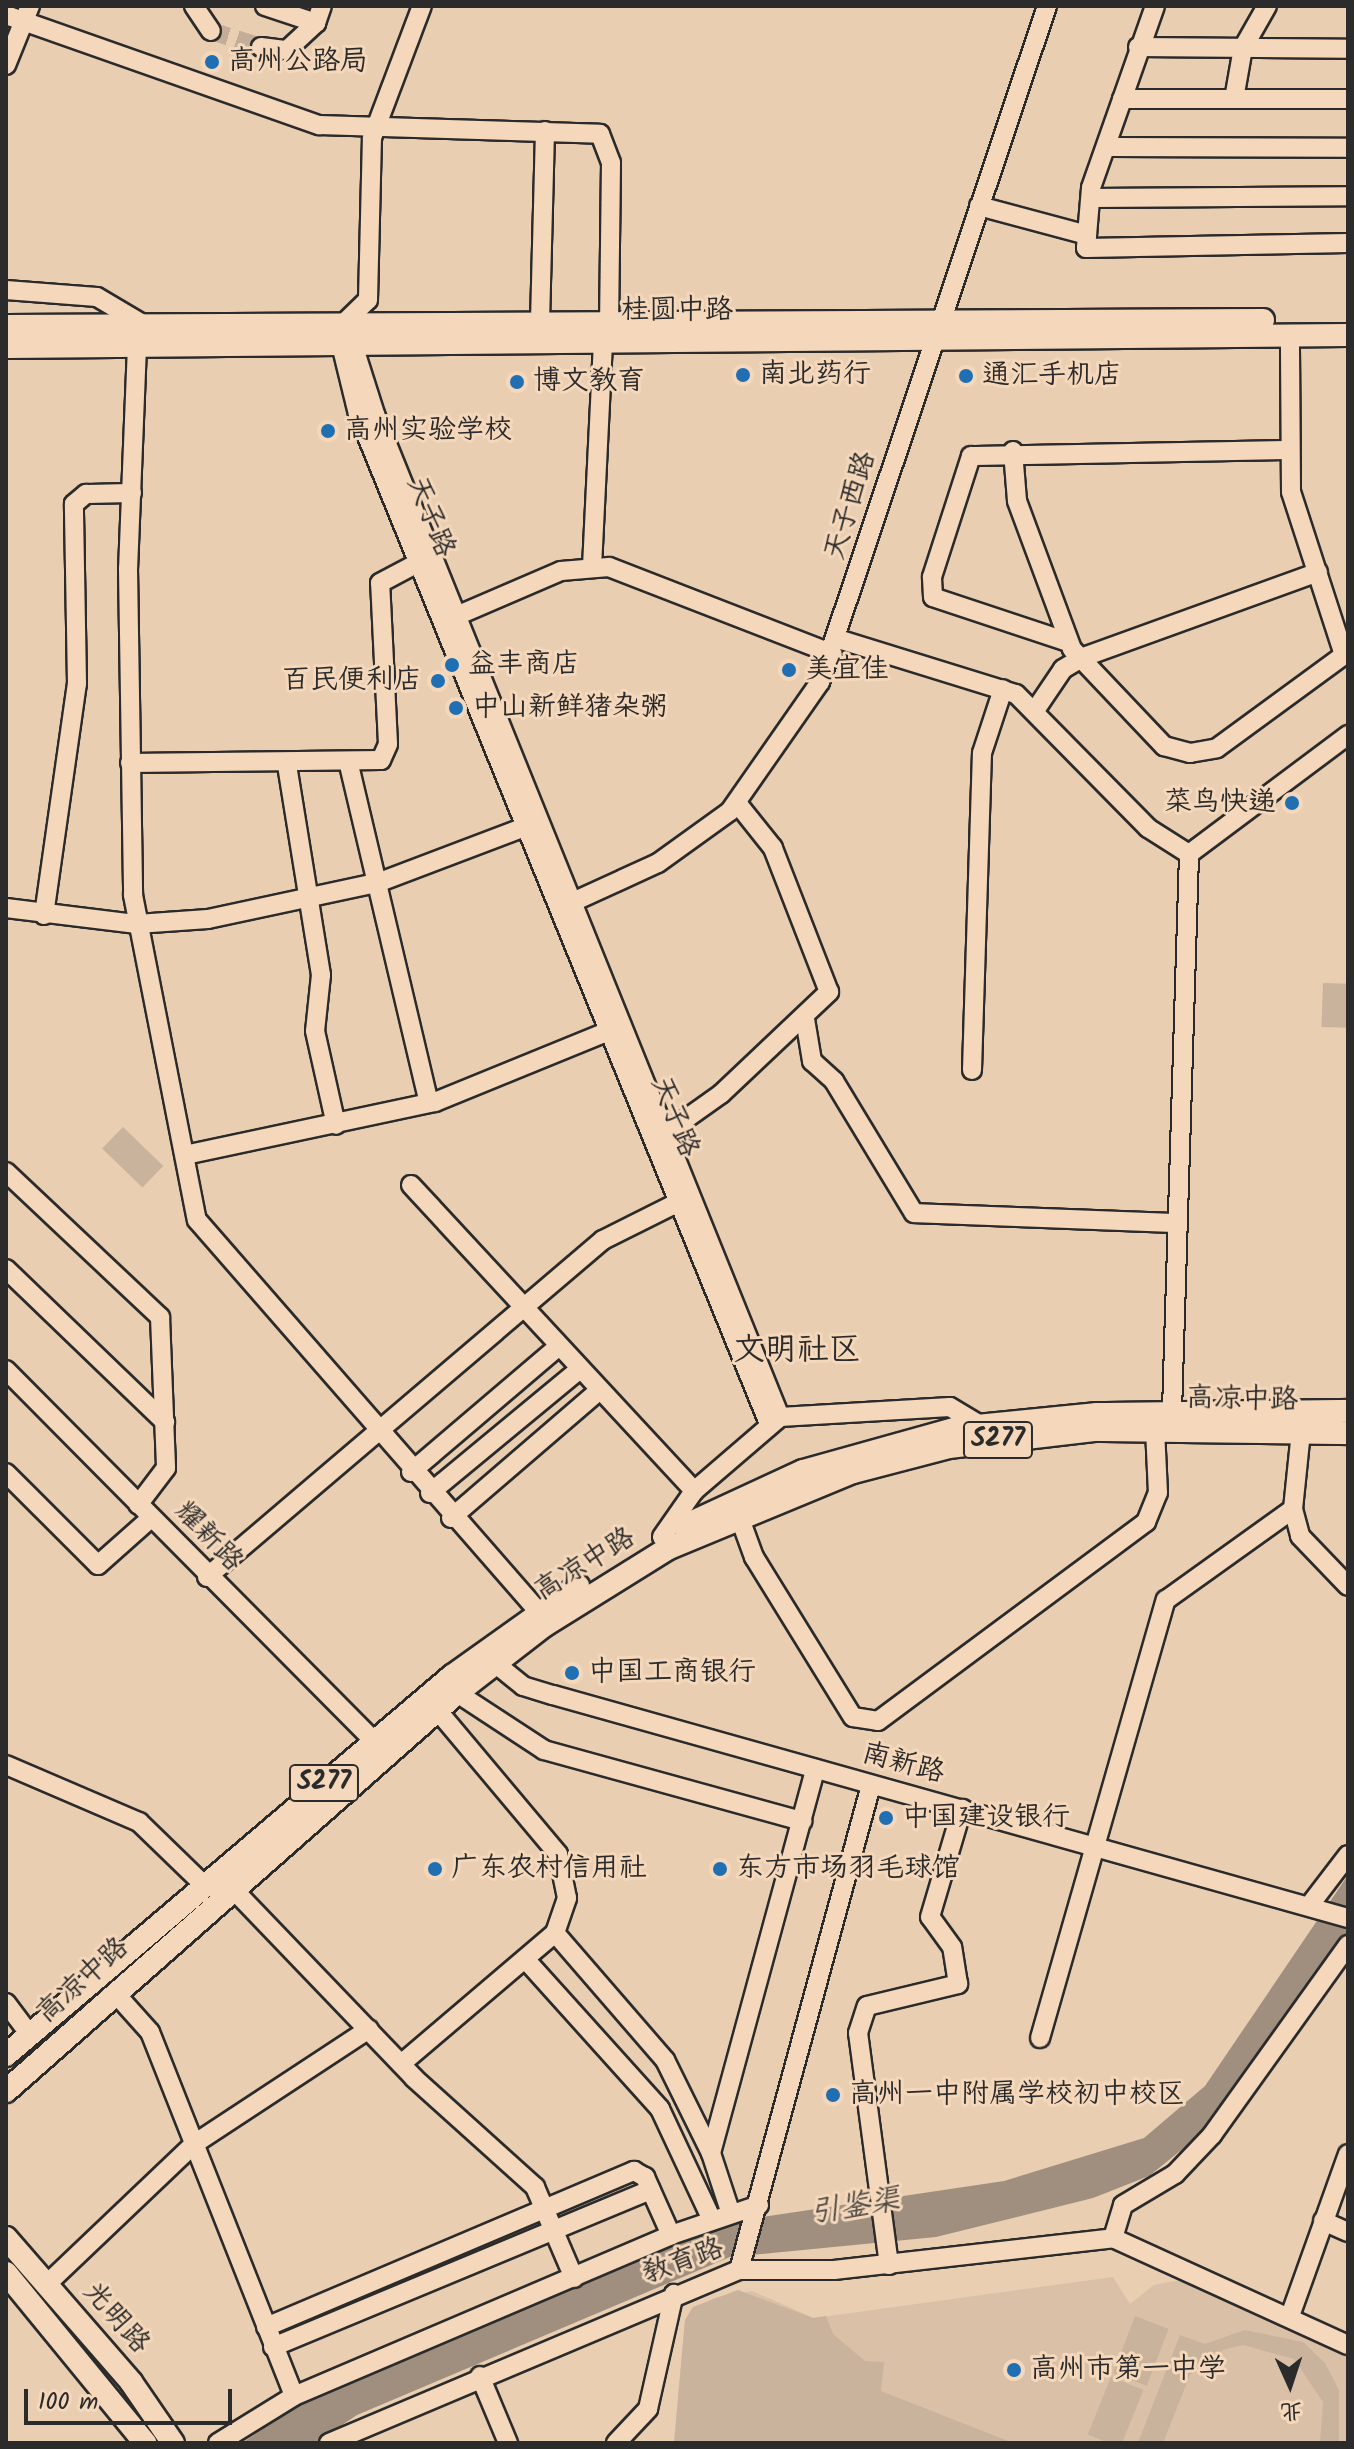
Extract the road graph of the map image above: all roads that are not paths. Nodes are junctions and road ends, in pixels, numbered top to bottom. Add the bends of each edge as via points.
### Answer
1 (194, 6) edge
2 (265, 6) edge
3 (422, 6) edge
4 (1047, 6) edge
5 (1155, 6) edge
6 (1267, 6) edge
7 (20, 14) edge
8 (319, 14) edge
9 (211, 31) tunnel mouth
10 (261, 47) tunnel mouth
11 (1138, 47) junction
12 (1243, 48) junction
13 (1348, 49) edge
14 (6, 65) edge
15 (1122, 99) junction
16 (1234, 99) junction
17 (1348, 99) edge
18 (376, 126) junction
19 (545, 131) junction
20 (1110, 147) junction
21 (1348, 148) edge
22 (1348, 196) edge
23 (1091, 198) junction
24 (979, 206) junction
25 (1087, 235) junction
26 (1348, 243) edge
27 (6, 290) edge
28 (6, 312) edge
29 (1348, 320) edge
30 (540, 322) junction
31 (141, 323) junction
32 (6, 326) edge
33 (54, 326) junction
34 (938, 331) junction
35 (606, 332) junction
36 (344, 335) junction
37 (1290, 335) junction
38 (1348, 335) edge
39 (137, 346) junction
40 (6, 347) edge
41 (1290, 450) junction
42 (1013, 451) junction
43 (132, 493) junction
44 (426, 558) junction
45 (592, 567) junction
46 (1318, 572) junction
47 (450, 618) junction
48 (1068, 642) junction
49 (836, 646) junction
50 (1081, 658) junction
51 (1003, 689) junction
52 (1036, 709) junction
53 (1348, 735) edge
54 (130, 763) junction
55 (287, 765) junction
56 (349, 765) junction
57 (737, 803) junction
58 (533, 824) junction
59 (1189, 854) junction
60 (380, 882) junction
61 (308, 897) junction
62 (565, 905) junction
63 (6, 908) edge
64 (44, 915) junction
65 (137, 924) junction
66 (805, 1019) junction
67 (617, 1028) junction
68 (972, 1070) dead end
69 (429, 1103) junction
70 (336, 1125) junction
71 (661, 1137) junction
72 (185, 1155) junction
73 (6, 1172) edge
74 (411, 1185) dead end
75 (686, 1199) junction
76 (1178, 1223) junction
77 (6, 1269) edge
78 (521, 1308) junction
79 (558, 1347) junction
80 (580, 1369) junction
81 (6, 1370) edge
82 (600, 1390) junction
83 (1172, 1411) junction
84 (1348, 1411) edge
85 (774, 1419) junction
86 (165, 1422) junction
87 (1155, 1429) junction
88 (1301, 1432) junction
89 (1348, 1433) edge
90 (981, 1434) junction
91 (378, 1435) junction
92 (411, 1472) junction
93 (6, 1473) edge
94 (694, 1491) junction
95 (430, 1493) junction
96 (1293, 1509) junction
97 (144, 1512) junction
98 (739, 1516) junction
99 (451, 1518) junction
100 (662, 1537) junction
101 (207, 1577) junction
102 (1348, 1586) edge
103 (538, 1611) junction
104 (496, 1664) junction
105 (457, 1693) junction
106 (437, 1710) junction
107 (374, 1741) junction
108 (6, 1765) edge
109 (815, 1769) junction
110 (871, 1785) junction
111 (962, 1809) junction
112 (802, 1821) junction
113 (1097, 1845) junction
114 (1348, 1855) edge
115 (204, 1885) junction
116 (232, 1888) junction
117 (1313, 1907) junction
118 (1348, 1918) edge
119 (555, 1933) junction
120 (1348, 1945) edge
121 (526, 1960) junction
122 (115, 1993) junction
123 (6, 2003) edge
124 (58, 2012) junction
125 (75, 2029) junction
126 (369, 2029) junction
127 (30, 2035) junction
128 (1040, 2038) dead end
129 (6, 2055) edge
130 (401, 2064) junction
131 (6, 2091) edge
132 (194, 2144) junction
133 (711, 2153) junction
134 (1348, 2154) edge
135 (1345, 2174) edge
136 (651, 2190) junction
137 (1340, 2200) edge
138 (547, 2208) junction
139 (757, 2211) junction
140 (731, 2214) junction
141 (712, 2220) junction
142 (1323, 2221) junction
143 (556, 2231) junction
144 (1348, 2232) edge
145 (671, 2235) junction
146 (6, 2238) edge
147 (1113, 2238) junction
148 (741, 2265) junction
149 (889, 2265) junction
150 (6, 2273) edge
151 (574, 2278) junction
152 (47, 2284) junction
153 (674, 2294) junction
154 (1290, 2316) junction
155 (266, 2327) junction
156 (1348, 2345) edge
157 (273, 2347) junction
158 (480, 2376) junction
159 (294, 2396) junction
160 (145, 2443) edge
161 (173, 2443) edge
162 (218, 2443) edge
163 (329, 2443) edge
164 (508, 2443) edge
165 (616, 2443) edge

1 - 9 street
2 - 8 street
3 - 18 street
4 - 24 street, 天子西路
5 - 11 street
6 - 12 street
7 - 14 street
7 - 18 street via 284,117
8 - 10 street via 287,50
11 - 12 street
11 - 15 street
12 - 13 street
12 - 16 street
15 - 16 street
15 - 20 street
16 - 17 street
18 - 19 street
18 - 36 street via 371,283 362,311
19 - 30 street
19 - 35 street via 594,133 608,145
20 - 21 street
20 - 23 street
22 - 23 street
23 - 25 street
24 - 25 street
24 - 34 street, 天子西路
25 - 26 street via 1086,248
27 - 31 street via 97,297
28 - 33 main road
29 - 34 main road, 桂圆中路
30 - 35 main road, 桂圆中路
30 - 36 main road, 桂圆中路
31 - 33 main road, 桂圆中路
31 - 36 main road, 桂圆中路
32 - 33 main road, 桂圆中路
34 - 35 main road, 桂圆中路
34 - 37 main road, 桂圆中路
34 - 49 street, 天子西路
35 - 36 main road, 桂圆中路
35 - 45 street
36 - 39 main road, 桂圆中路
36 - 44 street, 天子路
37 - 38 main road, 桂圆中路
37 - 41 street
39 - 40 main road, 桂圆中路
39 - 43 street
41 - 42 street
41 - 46 street via 1293,503
42 - 48 street via 1017,501
42 - 48 street via 971,456 931,593 955,609
43 - 54 street
43 - 64 street via 86,494 74,504 77,684
44 - 47 street, 天子路
44 - 56 street via 380,583 386,754
45 - 47 street via 561,571
45 - 49 street via 680,590
46 - 50 street
46 - 50 street via 1343,658 1217,748 1190,753 1164,746
47 - 58 street, 天子路
48 - 50 street
49 - 51 street
49 - 57 street, 天子西路
50 - 52 street via 1063,669
51 - 52 street
51 - 68 street via 982,753
52 - 59 street via 1148,828
53 - 59 street
54 - 55 street
54 - 65 street
55 - 56 street
55 - 61 street
56 - 60 street
57 - 62 street, 天子西路 via 686,847
57 - 66 street via 773,848 827,982 827,996
58 - 60 street
58 - 62 street, 天子路
59 - 76 street
60 - 61 street
60 - 69 street
61 - 65 street via 196,921
61 - 70 street via 321,975 315,1031
62 - 67 street, 天子路
63 - 64 street
64 - 65 street
65 - 72 street
66 - 71 street
66 - 76 street via 812,1061 834,1081 914,1213
67 - 69 street
67 - 71 street, 天子路
69 - 70 street
70 - 72 street
71 - 75 street, 天子路
72 - 91 street via 197,1220 209,1238
73 - 86 street via 160,1317
74 - 78 street
75 - 78 street via 603,1240
75 - 85 street, 天子路
76 - 83 street
77 - 86 street
78 - 79 street
78 - 91 street
79 - 80 street
79 - 92 street
80 - 82 street
80 - 95 street
81 - 97 street, 耀新路
82 - 94 street
82 - 99 street
83 - 84 main road, 高凉中路 / S277
83 - 90 main road, 高凉中路 / S277
85 - 90 street via 950,1407
85 - 94 street
86 - 97 street via 166,1468
87 - 88 main road, 高凉中路 / S277
87 - 90 main road, 高凉中路 / S277
87 - 98 street via 1158,1493 1146,1522 871,1723 853,1717 754,1557
88 - 89 main road, 高凉中路 / S277
88 - 96 street
90 - 98 main road, 高凉中路 / S277
90 - 100 main road, 高凉中路 / S277 via 891,1442 803,1471
91 - 92 street
91 - 101 street
92 - 95 street
93 - 97 street via 98,1565
94 - 100 street
95 - 99 street
96 - 102 street via 1300,1536
96 - 113 street via 1166,1600
97 - 101 street, 耀新路
98 - 104 main road, 高凉中路 / S277 via 595,1592
99 - 103 street
100 - 103 main road, 高凉中路 / S277
101 - 107 street, 耀新路
103 - 107 main road, 高凉中路 / S277
104 - 105 main road, 高凉中路 / S277
104 - 109 street, 南新路 via 531,1689
105 - 106 main road, 高凉中路 / S277
105 - 112 street via 544,1750
106 - 116 main road, 高凉中路 / S277
106 - 119 street via 558,1854 567,1898
107 - 115 main road, 高凉中路 / S277
108 - 115 street via 139,1822
109 - 110 street, 南新路
109 - 112 street
110 - 111 street, 南新路
110 - 139 street
111 - 113 street, 南新路
111 - 149 street via 930,1917 952,1947 958,1984 871,2005 859,2024 857,2062
112 - 133 street
113 - 117 street, 南新路
113 - 128 street
114 - 117 street
115 - 124 main road, 高凉中路 / S277
116 - 122 main road, 高凉中路 / S277
116 - 126 street
117 - 118 street, 南新路
119 - 121 street
119 - 133 street via 665,2060
120 - 147 street via 1212,2135 1175,2174 1123,2205
121 - 130 street
121 - 141 street via 660,2109
122 - 125 main road, 高凉中路 / S277
122 - 132 street via 144,2019
123 - 127 street
124 - 125 main road
124 - 127 main road, 高凉中路 / S277
125 - 131 main road, 高凉中路 / S277
126 - 130 street
126 - 132 street
127 - 129 main road, 高凉中路 / S277
130 - 138 street via 522,2172
132 - 152 street
132 - 155 street
133 - 140 street
134 - 135 street
135 - 137 street
136 - 138 street via 634,2171
136 - 143 street
136 - 145 street
137 - 142 street
138 - 143 street
138 - 155 street
139 - 140 street
139 - 148 street
140 - 141 street
141 - 145 street
142 - 144 street
142 - 154 street
143 - 151 street
143 - 157 street
145 - 151 street
146 - 152 main road, 光明路
147 - 149 street, 教育路
147 - 154 street
148 - 149 street, 教育路
148 - 153 street, 教育路
150 - 160 main road, 光明路
151 - 159 street
152 - 161 main road, 光明路
153 - 158 street, 教育路
153 - 165 street via 648,2409
154 - 156 street
155 - 157 street
157 - 159 street
158 - 163 street, 教育路
158 - 164 street
159 - 162 street

